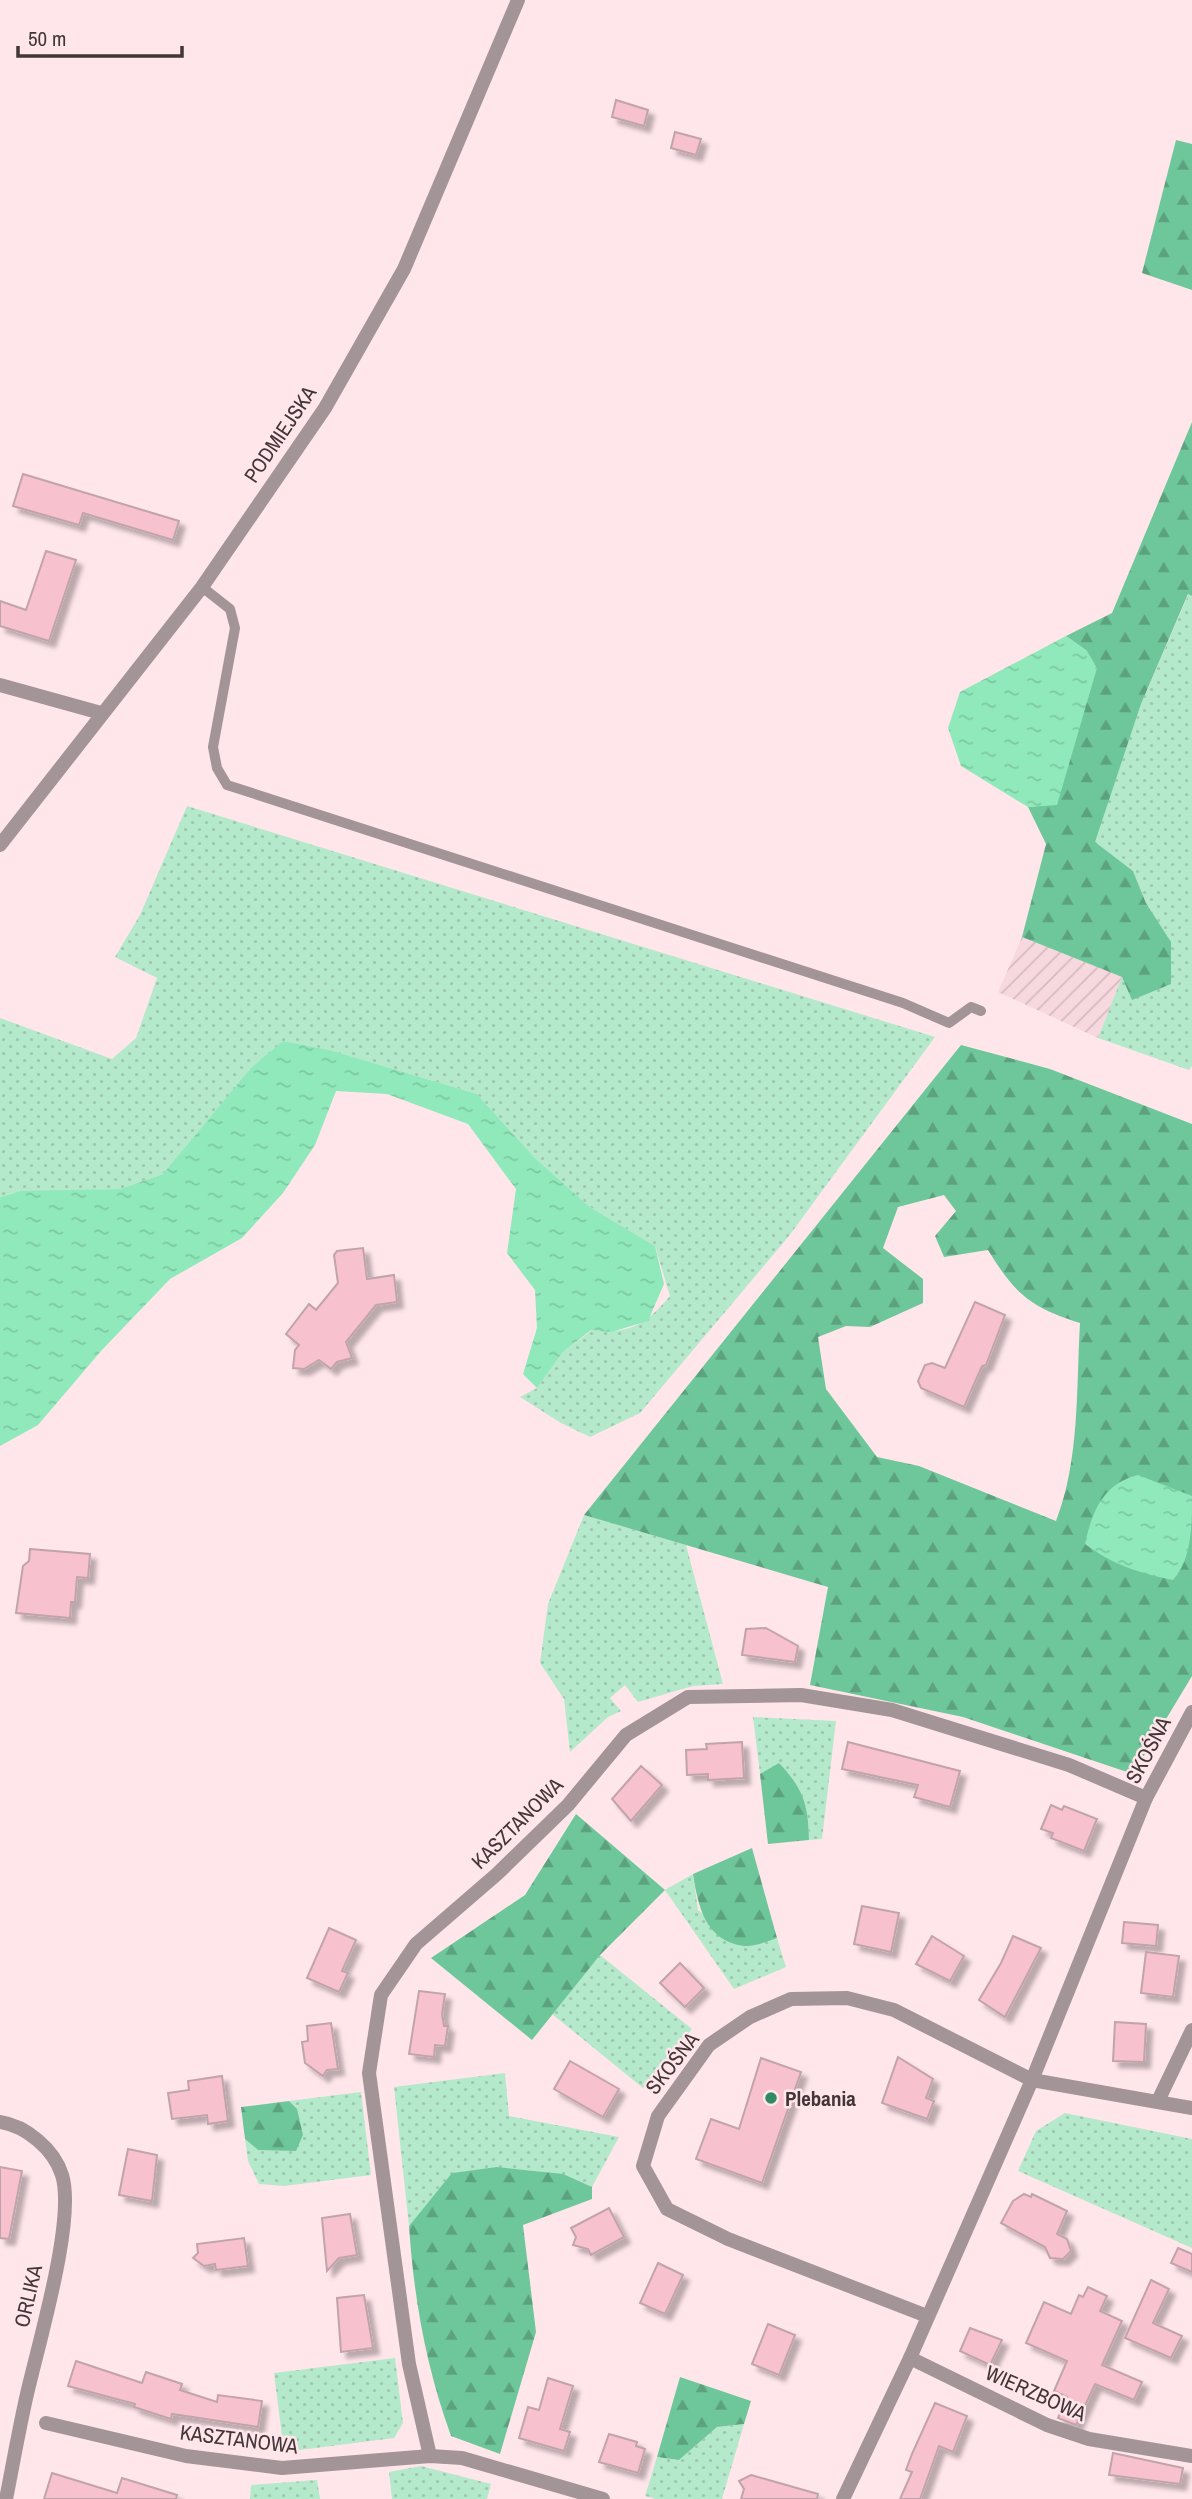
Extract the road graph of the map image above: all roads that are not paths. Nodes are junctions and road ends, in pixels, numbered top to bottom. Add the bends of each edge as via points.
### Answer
1 (518, 0) edge
2 (202, 587) junction
3 (0, 685) edge
4 (101, 713) junction
5 (0, 845) edge
6 (981, 1011) dead end
7 (1192, 1712) edge
8 (1146, 1798) junction
9 (1192, 2030) edge
10 (1032, 2080) junction
11 (1158, 2101) junction
12 (1192, 2108) edge
13 (0, 2122) edge
14 (927, 2316) junction
15 (910, 2358) junction
16 (46, 2423) dead end
17 (430, 2456) junction
18 (1192, 2456) edge
19 (6, 2499) edge
20 (603, 2499) edge
21 (844, 2499) edge

1 - 2 street, PODMIEJSKA via 404,270 325,408
2 - 4 street, PODMIEJSKA
2 - 6 lane via 230,609 235,628 213,747 217,768 227,785 903,1003 950,1023 971,1007
3 - 4 street
4 - 5 street, PODMIEJSKA
7 - 8 street, SKOŚNA
8 - 10 street, SKOŚNA
8 - 17 street, KASZTANOWA via 1069,1765 892,1710 801,1695 688,1697 626,1735 568,1805 416,1944 381,1995 369,2073 409,2364
9 - 11 street
10 - 11 street
10 - 14 street, SKOŚNA
10 - 14 street, SKOŚNA via 894,2010 847,1998 791,1999 750,2017 709,2045 658,2116 643,2166 667,2209 728,2239
11 - 12 street
13 - 19 street, ORLIKA via 45,2145 62,2175 64,2212
14 - 15 street, SKOŚNA
15 - 18 street, WIERZBOWA via 1089,2439
15 - 21 street, SKOŚNA
16 - 17 street, KASZTANOWA via 186,2456 282,2468
17 - 20 street, KASZTANOWA via 462,2458

